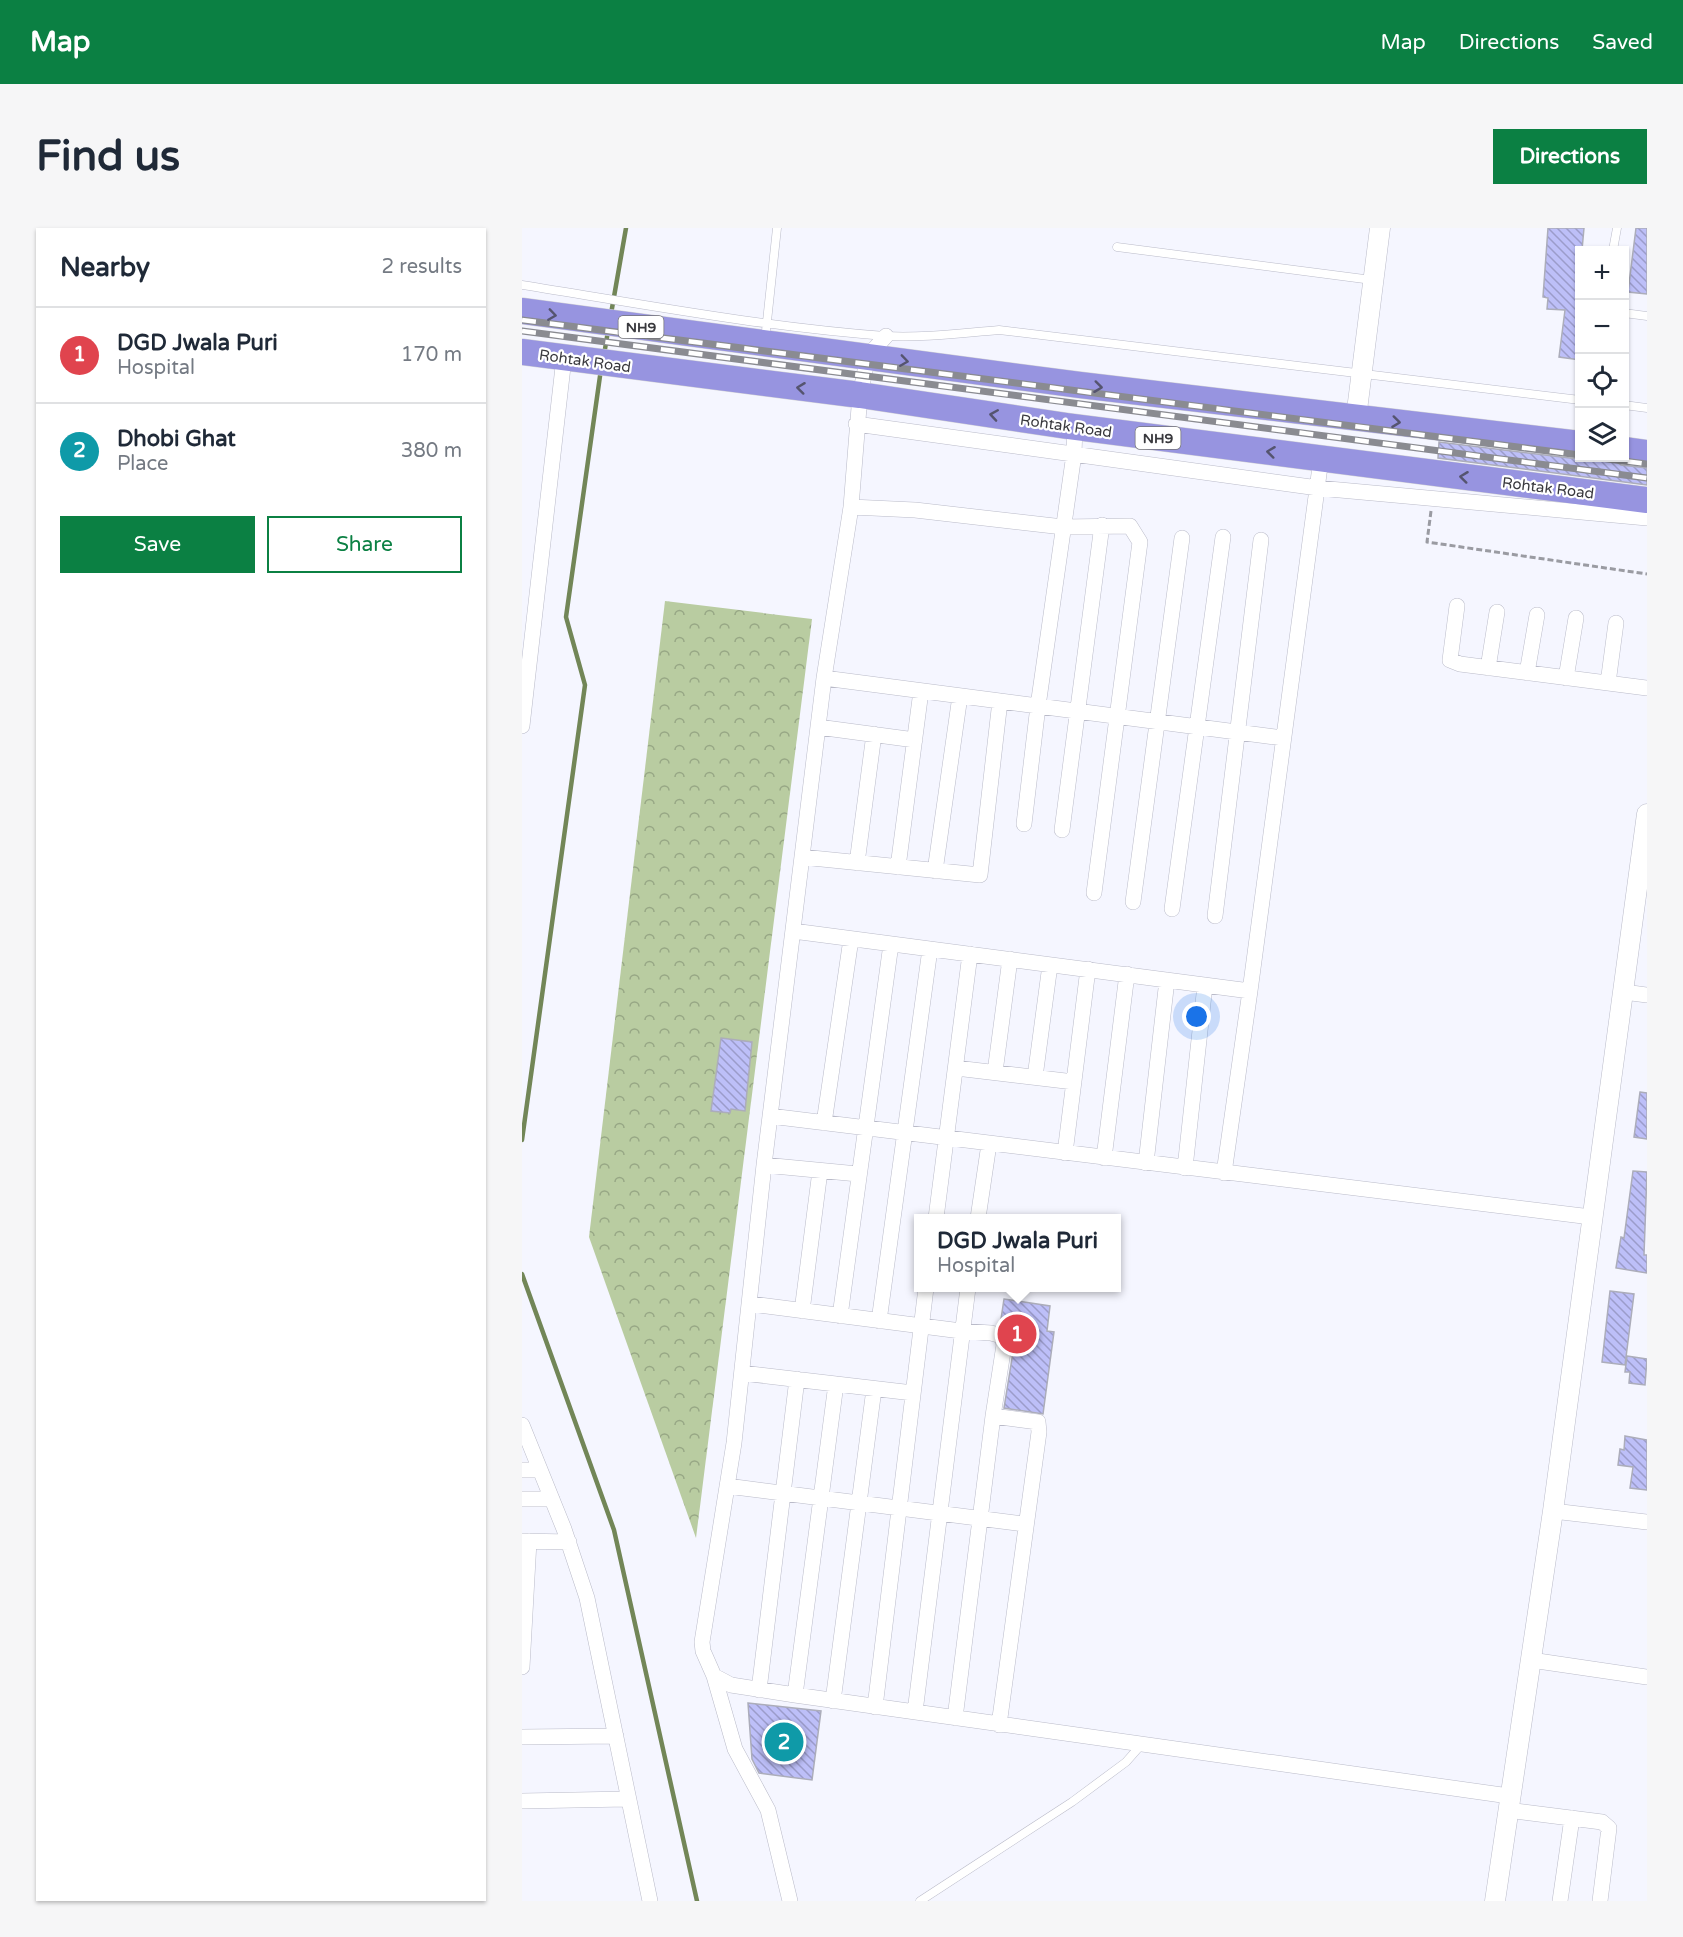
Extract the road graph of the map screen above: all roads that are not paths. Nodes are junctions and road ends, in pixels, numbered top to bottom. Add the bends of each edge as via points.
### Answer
1 (777, 228) edge
2 (1380, 228) edge
3 (1617, 228) edge
4 (1614, 246) edge
5 (1117, 248) dead end
6 (1374, 280) junction
7 (522, 285) edge
8 (586, 307) junction
9 (522, 311) edge
10 (1629, 314) edge
11 (1647, 316) edge
12 (766, 332) junction
13 (886, 336) junction
14 (522, 352) edge
15 (868, 356) junction
16 (571, 359) junction
17 (1362, 372) junction
18 (860, 395) junction
19 (1575, 399) edge
20 (1629, 406) edge
21 (1647, 408) edge
22 (1356, 418) junction
23 (856, 424) junction
24 (1075, 428) junction
25 (1575, 443) edge
26 (1629, 451) edge
27 (1647, 453) edge
28 (1074, 454) junction
29 (1321, 459) junction
30 (1318, 488) junction
31 (1647, 500) edge
32 (850, 507) junction
33 (1647, 518) edge
34 (1102, 525) junction
35 (1063, 527) junction
36 (1223, 537) dead end
37 (1182, 538) dead end
38 (1261, 540) dead end
39 (1456, 606) dead end
40 (1497, 612) dead end
41 (1537, 615) dead end
42 (1576, 618) dead end
43 (1616, 623) dead end
44 (1488, 668) junction
45 (1527, 673) junction
46 (824, 678) junction
47 (1566, 678) junction
48 (1608, 683) junction
49 (1647, 688) edge
50 (921, 690) junction
51 (960, 696) junction
52 (1000, 701) junction
53 (1038, 706) junction
54 (1078, 711) junction
55 (1118, 716) junction
56 (1158, 721) junction
57 (522, 726) edge
58 (1198, 727) junction
59 (818, 728) junction
60 (1238, 732) junction
61 (874, 735) junction
62 (1283, 738) junction
63 (915, 740) junction
64 (1647, 814) edge
65 (1024, 824) dead end
66 (1062, 830) dead end
67 (802, 857) junction
68 (857, 863) junction
69 (898, 867) junction
70 (935, 871) junction
71 (1094, 893) dead end
72 (1133, 902) dead end
73 (1173, 909) dead end
74 (1215, 916) dead end
75 (793, 931) junction
76 (851, 939) junction
77 (891, 944) junction
78 (930, 949) junction
79 (970, 954) junction
80 (1010, 959) junction
81 (1050, 964) junction
82 (1088, 969) junction
83 (1127, 974) junction
84 (1167, 980) junction
85 (1205, 985) junction
86 (1250, 990) junction
87 (1624, 992) junction
88 (1647, 995) edge
89 (956, 1068) junction
90 (995, 1072) junction
91 (1035, 1077) junction
92 (1074, 1082) junction
93 (770, 1116) junction
94 (824, 1123) junction
95 (864, 1128) junction
96 (904, 1133) junction
97 (948, 1138) junction
98 (989, 1144) junction
99 (1065, 1153) junction
100 (1104, 1158) junction
101 (1146, 1163) junction
102 (764, 1165) junction
103 (1185, 1168) junction
104 (820, 1171) junction
105 (1224, 1173) junction
106 (858, 1174) junction
107 (937, 1214) edge
108 (979, 1214) edge
109 (1591, 1217) junction
110 (925, 1292) edge
111 (967, 1292) edge
112 (751, 1304) junction
113 (802, 1311) junction
114 (840, 1316) junction
115 (879, 1321) junction
116 (921, 1326) junction
117 (962, 1331) junction
118 (742, 1373) junction
119 (797, 1379) junction
120 (836, 1384) junction
121 (874, 1389) junction
122 (913, 1393) junction
123 (993, 1416) junction
124 (522, 1425) edge
125 (522, 1470) edge
126 (540, 1470) junction
127 (727, 1486) junction
128 (781, 1492) junction
129 (819, 1497) junction
130 (522, 1498) edge
131 (552, 1499) junction
132 (859, 1503) junction
133 (900, 1508) junction
134 (1552, 1511) junction
135 (940, 1514) junction
136 (979, 1519) junction
137 (1647, 1522) edge
138 (1024, 1524) junction
139 (525, 1541) edge
140 (569, 1542) junction
141 (523, 1618) edge
142 (1531, 1660) junction
143 (522, 1667) edge
144 (714, 1677) junction
145 (1647, 1677) edge
146 (759, 1690) junction
147 (795, 1695) junction
148 (832, 1701) junction
149 (874, 1707) junction
150 (915, 1712) junction
151 (955, 1718) junction
152 (999, 1725) junction
153 (616, 1736) junction
154 (522, 1737) edge
155 (1142, 1745) junction
156 (627, 1799) junction
157 (522, 1801) edge
158 (1508, 1803) junction
159 (1572, 1818) junction
160 (650, 1901) edge
161 (790, 1901) edge
162 (920, 1901) edge
163 (1495, 1901) edge
164 (1560, 1901) edge
165 (1600, 1901) edge

1 - 12 lane
2 - 6 street
3 - 4 lane
5 - 6 lane
6 - 17 street
7 - 8 lane
9 -> 8 highway, NH9
8 - 12 lane via 688,312
8 - 12 highway, NH9 via 700,335
10 - 11 lane
12 - 13 lane
12 - 15 highway, NH9
13 - 15 street
13 - 17 lane via 999,330
14 - 16 highway, Rohtak Road / NH9
15 - 18 street
15 -> 22 highway, NH9
18 -> 16 highway, Rohtak Road / NH9
16 - 57 street
17 - 19 lane
17 - 22 street
18 - 23 street
24 -> 18 highway, Rohtak Road / NH9
20 - 21 lane
22 -> 25 highway, NH9
23 - 28 street
23 - 32 street
24 - 28 street
29 -> 24 highway, Rohtak Road / NH9
26 - 27 highway
28 - 30 street
28 - 35 street
29 - 30 street
31 -> 29 highway, Rohtak Road / NH9
30 - 33 street
30 - 62 street
32 - 35 street via 915,510
32 - 46 street
34 - 35 street
34 - 54 street
34 - 55 street via 1130,526 1140,542
35 - 53 street
36 - 58 street
37 - 56 street
38 - 60 street
39 - 44 street via 1450,660
40 - 44 street
41 - 45 street
42 - 47 street
43 - 48 street
44 - 45 street
45 - 47 street
46 - 50 street
46 - 59 street
47 - 48 street
48 - 49 street
50 - 51 street
50 - 63 street
51 - 52 street
51 - 70 street
52 - 53 street
52 - 70 street via 980,875
53 - 54 street
53 - 65 street
54 - 55 street
54 - 66 street
55 - 56 street
55 - 71 street
56 - 58 street
56 - 72 street
58 - 60 street
58 - 73 street
59 - 61 street
59 - 67 street
60 - 62 street
60 - 74 street
61 - 63 street
61 - 68 street
62 - 86 street
63 - 69 street
64 - 87 street
67 - 68 street
67 - 75 street
68 - 69 street
69 - 70 street
75 - 76 street
75 - 93 street
76 - 77 street
76 - 94 street
77 - 78 street
77 - 95 street
78 - 79 street
78 - 96 street
79 - 80 street
79 - 89 street
80 - 81 street
80 - 90 street
81 - 82 street
81 - 91 street
82 - 83 street
82 - 92 street
83 - 84 street
83 - 100 street
84 - 85 street
84 - 101 street
85 - 86 street
85 - 103 street
86 - 105 street
87 - 88 street
87 - 109 street
89 - 90 street
89 - 97 street
90 - 91 street
91 - 92 street
92 - 99 street
93 - 94 street
93 - 102 street
94 - 95 street
95 - 96 street
95 - 106 street
96 - 97 street
96 - 115 street
97 - 98 street
97 - 107 street
98 - 99 street
98 - 108 street
99 - 100 street
100 - 101 street
101 - 103 street
102 - 104 street
102 - 112 street
103 - 105 street
104 - 106 street
104 - 113 street
105 - 109 street
106 - 114 street
109 - 134 street
110 - 116 street
111 - 117 street
112 - 113 street
112 - 118 street
113 - 114 street
114 - 115 street
115 - 116 street
116 - 117 street
116 - 122 street
117 - 123 street via 1002,1336
117 - 135 street
118 - 119 street
118 - 127 street
119 - 120 street
119 - 128 street
120 - 121 street
120 - 129 street
121 - 122 street
121 - 132 street
122 - 133 street
123 - 136 street
123 - 138 street via 1038,1422
124 - 126 street
125 - 126 street
126 - 131 street
127 - 128 street
127 - 144 street via 702,1642
128 - 129 street
128 - 146 street
129 - 132 street
129 - 147 street
130 - 131 street
131 - 140 street
132 - 133 street
132 - 148 street
133 - 135 street
133 - 149 street
134 - 137 street
134 - 142 street
135 - 136 street
135 - 150 street
136 - 138 street
136 - 151 street
138 - 152 street
139 - 140 street
139 - 141 street
140 - 153 street via 587,1598
141 - 143 street
142 - 145 street
142 - 158 street
144 - 146 street
144 - 161 street via 729,1735 768,1810
146 - 147 street
147 - 148 street
148 - 149 street
149 - 150 street
150 - 151 street
151 - 152 street
152 - 155 street
153 - 154 street
153 - 156 street
155 - 158 street
155 - 162 lane via 1126,1762 1072,1802
156 - 157 street
156 - 160 street
158 - 159 street
158 - 163 street
159 - 164 street
159 - 165 street via 1602,1822 1609,1828

